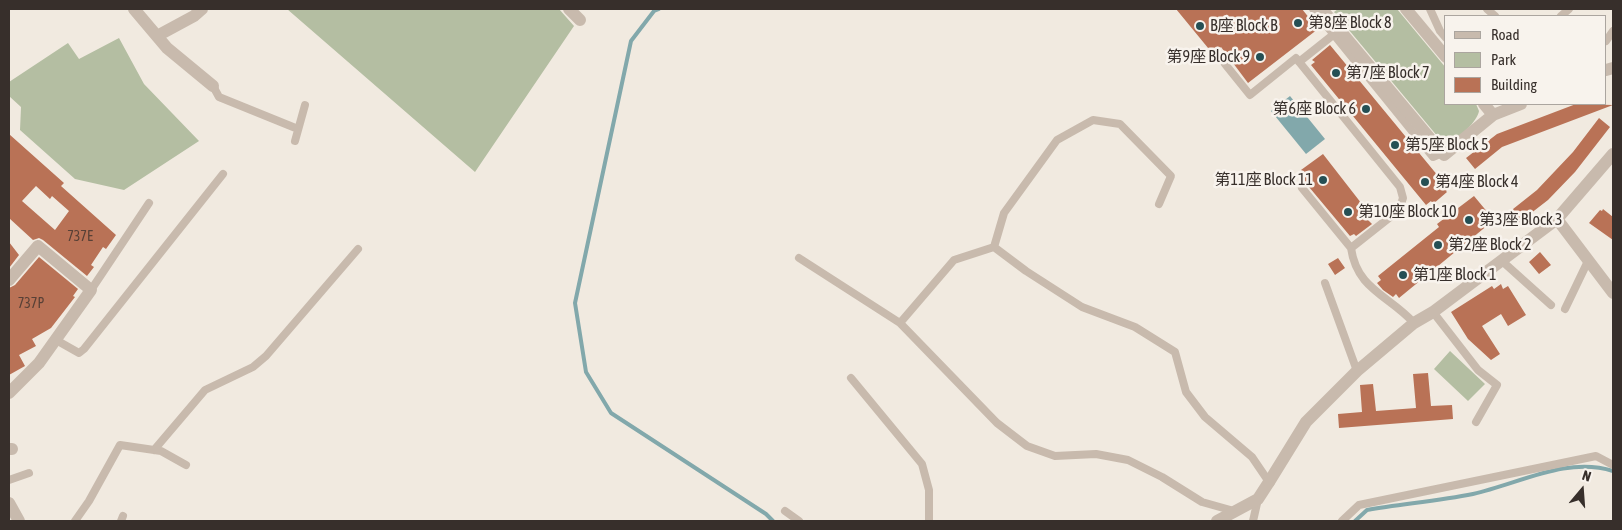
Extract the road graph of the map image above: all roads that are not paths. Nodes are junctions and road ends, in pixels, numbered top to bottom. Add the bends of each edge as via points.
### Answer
1 (134, 9) edge
2 (202, 9) edge
3 (569, 9) edge
4 (1313, 9) edge
5 (1322, 9) edge
6 (1406, 9) edge
7 (1430, 9) edge
8 (580, 20) dead end
9 (1333, 35) junction
10 (157, 36) junction
11 (1444, 36) edge
12 (1444, 55) edge
13 (1299, 62) junction
14 (1225, 64) dead end
15 (213, 86) joint
16 (304, 105) dead end
17 (1485, 105) edge
18 (1519, 105) edge
19 (1494, 115) junction
20 (298, 129) junction
21 (295, 141) dead end
22 (1442, 153) junction
23 (1613, 154) edge
24 (223, 174) dead end
25 (1302, 188) dead end
26 (149, 203) dead end
27 (1159, 204) dead end
28 (1557, 219) junction
29 (994, 246) junction
30 (1351, 248) junction
31 (358, 249) dead end
32 (799, 258) dead end
33 (1502, 261) junction
34 (1588, 261) junction
35 (9, 280) edge
36 (1325, 282) dead end
37 (92, 290) junction
38 (1613, 293) edge
39 (1551, 305) dead end
40 (1565, 309) dead end
41 (1433, 312) junction
42 (900, 323) junction
43 (1414, 323) junction
44 (56, 340) junction
45 (1357, 371) junction
46 (851, 378) dead end
47 (9, 393) edge
48 (1476, 422) dead end
49 (154, 450) junction
50 (1613, 465) edge
51 (186, 466) dead end
52 (29, 473) dead end
53 (9, 480) edge
54 (1269, 482) junction
55 (1258, 499) junction
56 (9, 503) edge
57 (785, 511) dead end
58 (1234, 511) junction
59 (19, 521) edge
60 (74, 521) edge
61 (799, 521) edge
62 (929, 521) edge
63 (1217, 521) edge
64 (1253, 521) edge
65 (1342, 521) edge

1 - 10 street
2 - 10 street
3 - 8 street
4 - 9 lane
5 - 22 street
6 - 12 street
7 - 11 lane
9 - 13 lane
9 - 22 lane via 1433,157
10 - 15 street
13 - 14 lane via 1296,58 1250,94
13 - 30 lane via 1402,192 1399,210
15 - 20 lane via 219,97
16 - 20 lane
17 - 19 street
18 - 19 street
19 - 22 street via 1444,155
20 - 21 lane
23 - 28 street
24 - 44 lane via 84,349 79,353 72,351
25 - 30 lane
26 - 37 lane
27 - 29 lane via 1171,176 1120,124 1093,120 1057,140 1004,213
28 - 33 street
28 - 34 street
29 - 42 lane via 954,260
29 - 54 lane via 1082,307 1135,327 1175,352 1186,392 1205,417 1252,457
30 - 43 lane via 1360,276 1370,288 1402,310
31 - 49 lane via 266,356 253,367 205,390
32 - 42 lane
33 - 39 lane
33 - 41 street
34 - 38 street
34 - 40 lane
35 - 37 street via 38,246
36 - 45 lane
37 - 44 street
41 - 43 street
41 - 48 lane via 1478,370 1497,385
42 - 58 lane via 997,422 1028,446 1055,456 1096,454 1128,460 1202,502
43 - 45 street
44 - 47 street via 39,364
45 - 54 street via 1306,422
46 - 62 lane via 922,464 929,490
49 - 51 lane
49 - 60 lane via 120,445
50 - 65 lane via 1596,456 1397,497 1359,505
52 - 53 lane
54 - 55 street
55 - 58 street
55 - 64 lane
56 - 59 street
57 - 61 lane
58 - 63 street

